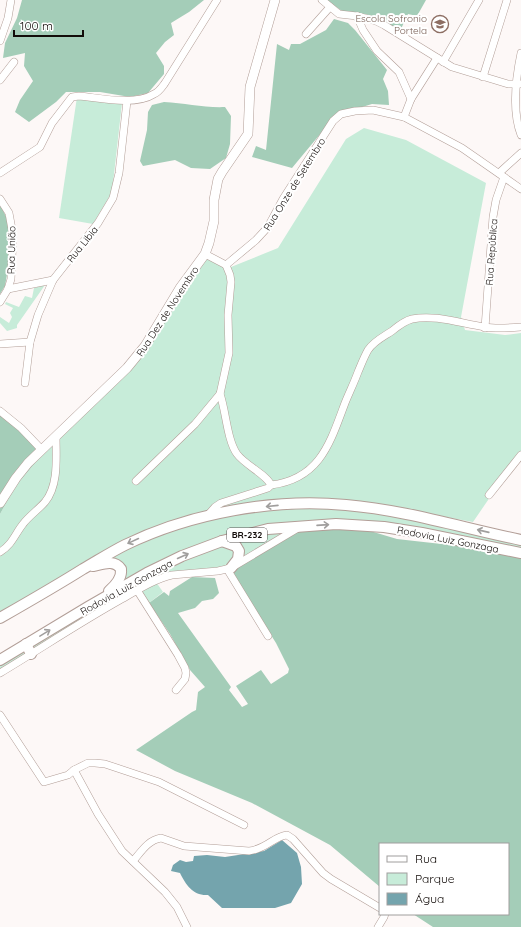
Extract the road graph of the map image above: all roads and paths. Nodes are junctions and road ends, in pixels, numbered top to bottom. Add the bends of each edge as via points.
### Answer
1 (11, 0) edge
2 (217, 0) edge
3 (275, 0) edge
4 (322, 0) edge
5 (479, 0) edge
6 (507, 0) edge
7 (330, 7) junction
8 (357, 16) junction
9 (306, 34) dead end
10 (0, 40) edge
11 (521, 53) edge
12 (440, 60) junction
13 (14, 62) dead end
14 (483, 77) junction
15 (0, 80) edge
16 (519, 84) edge
17 (411, 99) junction
18 (127, 100) junction
19 (404, 117) junction
20 (521, 135) edge
21 (521, 153) edge
22 (0, 173) edge
23 (501, 175) junction
24 (521, 189) edge
25 (0, 199) edge
26 (204, 254) junction
27 (226, 265) junction
28 (53, 280) junction
29 (8, 289) junction
30 (0, 302) edge
31 (521, 327) edge
32 (485, 328) junction
33 (30, 342) junction
34 (0, 344) edge
35 (25, 383) dead end
36 (220, 394) junction
37 (0, 411) edge
38 (56, 436) junction
39 (42, 450) junction
40 (521, 454) edge
41 (136, 481) dead end
42 (271, 485) junction
43 (489, 495) dead end
44 (0, 503) edge
45 (208, 515) junction
46 (302, 526) junction
47 (521, 540) edge
48 (222, 541) junction
49 (0, 552) edge
50 (521, 552) edge
51 (84, 568) junction
52 (229, 568) junction
53 (137, 590) junction
54 (88, 607) junction
55 (0, 618) edge
56 (268, 636) dead end
57 (26, 644) junction
58 (31, 654) junction
59 (0, 660) edge
60 (0, 674) edge
61 (176, 690) dead end
62 (0, 715) edge
63 (74, 770) junction
64 (244, 824) dead end
65 (133, 861) junction
66 (379, 907) edge
67 (385, 915) edge
68 (187, 927) edge
69 (378, 927) edge

1 - 10 street
2 - 18 street via 162,88 149,97
3 - 26 main road, Rua Dez de Novembro via 250,87 248,134 218,179 212,233
4 - 7 street
5 - 12 street
6 - 14 street
7 - 8 street via 339,14
7 - 9 street
8 - 12 street via 384,25
8 - 17 street via 377,51 399,72
11 - 16 street
12 - 14 street via 452,67
12 - 17 street
13 - 15 street
14 - 16 street via 508,84
16 - 20 street via 517,120
17 - 19 street
18 - 22 street via 72,96 52,123 40,147
18 - 28 street, Rua Libia via 119,173 113,198 98,223
19 - 23 street, Rua Onze de Setembro via 452,142
19 - 27 street, Rua Onze de Setembro via 373,110 348,112 337,117 286,193 268,227
21 - 23 street
23 - 24 street, Rua Onze de Setembro
23 - 32 street, Rua República via 494,207
25 - 29 street, Rua União via 10,213 11,221 12,264
26 - 27 street
26 - 38 main road, Rua Dez de Novembro via 139,354
27 - 36 street via 231,282 228,315 229,353
28 - 29 street
28 - 33 street, Rua Libia
29 - 30 street, Rua União
31 - 32 street
32 - 42 street via 433,318 413,319 376,341 364,357 336,430 321,458 298,478
33 - 34 street
33 - 35 street, Rua Libia
36 - 41 street via 195,424
36 - 42 street via 234,450
37 - 39 street
38 - 39 main road, Rua Dez de Novembro
38 - 49 street via 52,491 22,524 9,546
39 - 44 main road, Rua Dez de Novembro via 19,474
40 - 43 street
42 - 45 street via 221,503
47 -> 45 highway, Rodovia Luiz Gonzaga / BR-232 via 411,515 326,503 288,504
45 -> 51 highway, Rodovia Luiz Gonzaga / BR-232 via 146,535
46 - 48 highway, Rodovia Luiz Gonzaga / BR-232 via 275,528
46 -> 50 highway, Rodovia Luiz Gonzaga / BR-232 via 336,524 384,527
46 - 52 street
48 - 52 highway via 236,546 239,551 238,558
54 -> 48 highway, Rodovia Luiz Gonzaga / BR-232 via 182,556
51 - 54 highway, BR-232 via 111,563 120,566 122,571 114,586
51 - 55 highway, Rodovia Luiz Gonzaga / BR-232
52 - 53 street via 165,577
52 - 56 street
53 - 58 street
53 - 61 street via 185,668 185,679
57 -> 54 highway, Rodovia Luiz Gonzaga / BR-232
57 - 58 highway
57 - 59 highway, Rodovia Luiz Gonzaga / BR-232
58 - 60 street
62 - 63 street via 44,782 68,775
63 - 64 street via 92,762 131,772 175,789
63 - 65 street via 118,846
65 - 66 street via 148,844 161,838 196,848 249,851 265,847 287,835 331,879
65 - 68 street via 165,892 177,907
67 - 69 street

